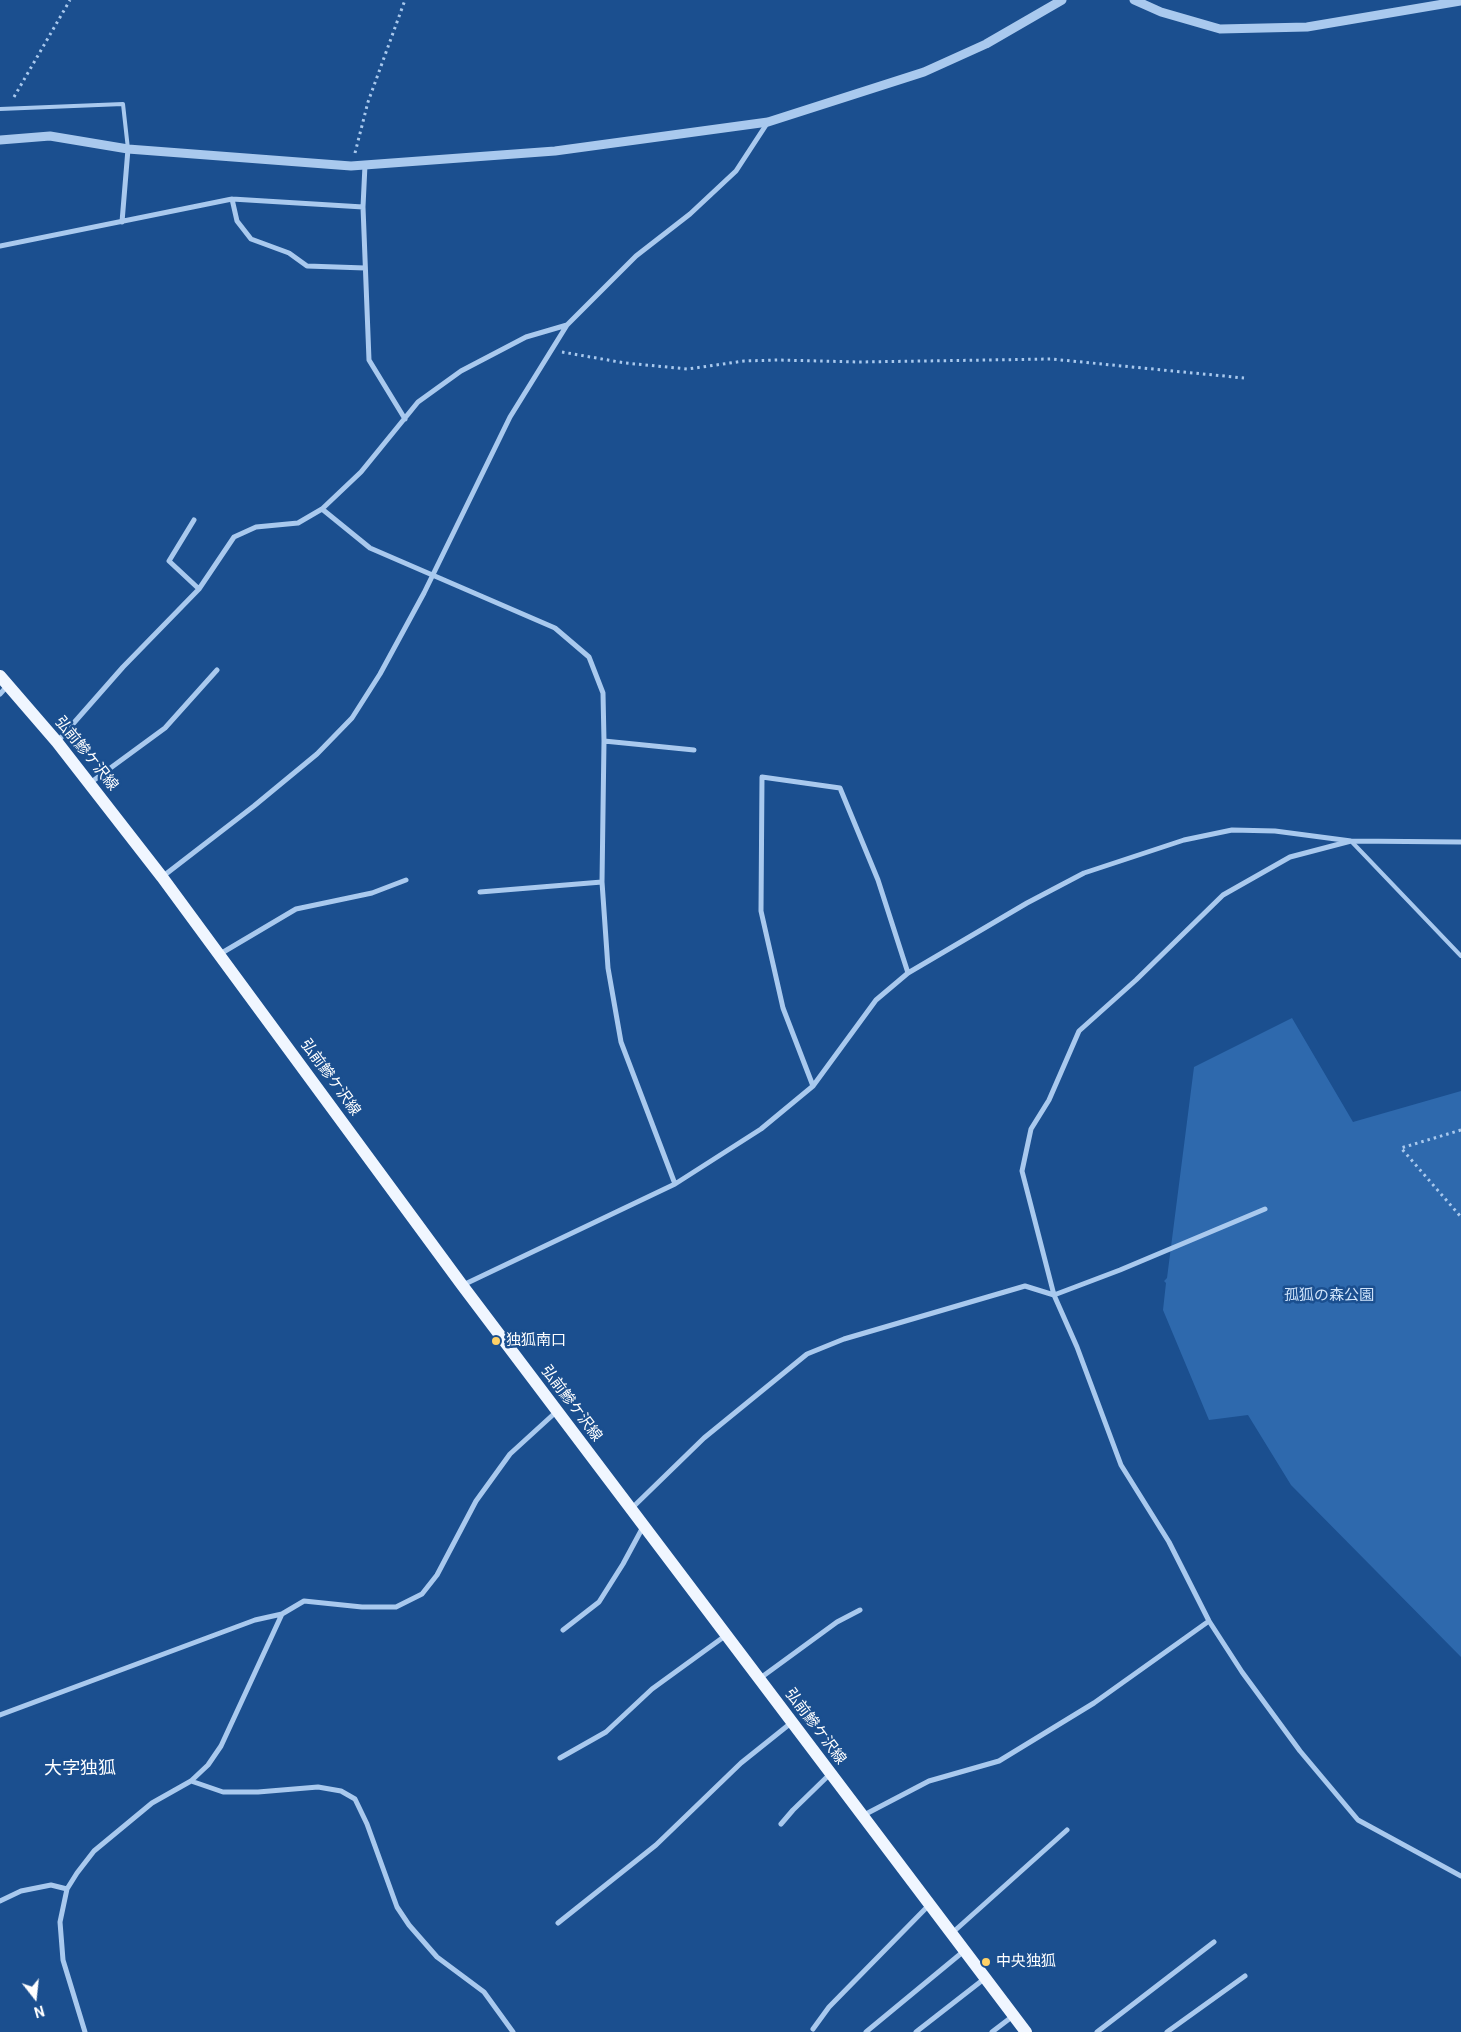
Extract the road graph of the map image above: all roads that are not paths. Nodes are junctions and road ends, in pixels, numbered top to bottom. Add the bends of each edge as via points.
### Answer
1 (1062, 0) edge
2 (1134, 0) edge
3 (1461, 2) edge
4 (0, 109) edge
5 (768, 122) junction
6 (0, 140) edge
7 (128, 150) junction
8 (366, 165) junction
9 (232, 199) junction
10 (363, 207) junction
11 (122, 222) junction
12 (0, 246) edge
13 (366, 268) junction
14 (567, 325) junction
15 (404, 419) junction
16 (322, 509) junction
17 (194, 520) dead end
18 (433, 574) junction
19 (199, 589) junction
20 (217, 670) dead end
21 (3, 685) edge
22 (604, 741) junction
23 (57, 742) junction
24 (694, 750) dead end
25 (89, 784) junction
26 (1351, 841) junction
27 (1461, 842) edge
28 (162, 877) junction
29 (406, 880) dead end
30 (602, 882) junction
31 (480, 892) dead end
32 (219, 954) junction
33 (1461, 956) edge
34 (908, 973) junction
35 (813, 1086) junction
36 (675, 1184) junction
37 (1265, 1209) dead end
38 (462, 1285) junction
39 (1054, 1295) junction
40 (557, 1411) junction
41 (631, 1509) junction
42 (643, 1526) junction
43 (860, 1610) dead end
44 (282, 1614) junction
45 (1209, 1621) junction
46 (563, 1630) dead end
47 (726, 1635) junction
48 (759, 1679) junction
49 (0, 1715) edge
50 (792, 1723) junction
51 (560, 1758) dead end
52 (830, 1774) junction
53 (191, 1781) junction
54 (862, 1816) junction
55 (782, 1824) dead end
56 (1066, 1830) dead end
57 (1461, 1876) edge
58 (67, 1889) junction
59 (0, 1901) edge
60 (929, 1905) junction
61 (558, 1923) dead end
62 (951, 1934) junction
63 (1214, 1942) dead end
64 (964, 1951) junction
65 (1245, 1976) dead end
66 (985, 1979) junction
67 (1013, 2016) junction
68 (813, 2029) dead end
69 (85, 2032) edge
70 (513, 2032) edge
71 (866, 2032) edge
72 (916, 2032) edge
73 (992, 2032) edge
74 (1026, 2032) edge
75 (1097, 2032) edge
76 (1168, 2032) edge

1 - 5 street via 986,44 924,72
2 - 3 street via 1161,12 1220,29 1307,27
4 - 7 lane via 123,104
5 - 8 street via 555,152
5 - 14 street via 736,170 690,214 636,256
6 - 7 street via 50,136
7 - 8 street
7 - 11 street
8 - 10 street
9 - 10 street
9 - 11 street
9 - 13 street via 237,221 251,239 290,253 307,266
10 - 13 street
11 - 12 street
13 - 15 street via 369,360
14 - 15 street via 526,337 462,371 418,402
14 - 18 street via 510,417
15 - 16 street via 361,472
16 - 18 street via 370,548
16 - 19 street via 298,523 256,528 234,538
17 - 19 street via 169,561
18 - 22 street via 555,628 589,658 602,693
18 - 28 street via 380,674 352,718 317,754
19 - 23 street via 123,667
20 - 25 street via 165,728
21 - 23 main road, 弘前鰺ケ沢線
22 - 24 street
22 - 30 street
23 - 25 main road, 弘前鰺ケ沢線
25 - 28 main road, 弘前鰺ケ沢線
26 - 27 street
26 - 33 lane
26 - 34 street via 1275,831 1232,830 1184,840 1084,873
26 - 39 street via 1290,857 1222,895 1079,1031 1049,1100 1031,1129 1022,1171
28 - 32 main road, 弘前鰺ケ沢線
29 - 32 street via 372,893 296,908
30 - 31 street
30 - 36 street via 608,968 621,1042
32 - 38 main road, 弘前鰺ケ沢線
34 - 35 street via 876,1000
34 - 35 street via 878,880 840,788 762,777 761,911 782,1008
35 - 36 street via 761,1129
36 - 38 street
37 - 39 street
38 - 40 main road, 弘前鰺ケ沢線
39 - 41 street via 1025,1286 844,1339 806,1354 704,1438
39 - 45 street via 1078,1347 1121,1465 1169,1542
40 - 41 main road, 弘前鰺ケ沢線
40 - 44 street via 510,1454 481,1493 437,1575 422,1594 396,1607 304,1601
41 - 42 main road, 弘前鰺ケ沢線
42 - 46 street via 599,1602
42 - 47 main road, 弘前鰺ケ沢線
43 - 48 street via 837,1622
44 - 49 street via 256,1620
44 - 53 street via 221,1746
45 - 54 street via 1094,1703 999,1761 929,1782
45 - 57 street via 1300,1751 1358,1820
47 - 48 main road, 弘前鰺ケ沢線
47 - 51 street via 652,1689 606,1732
48 - 50 main road, 弘前鰺ケ沢線
50 - 52 main road, 弘前鰺ケ沢線
50 - 61 street via 742,1763 656,1845
52 - 54 main road, 弘前鰺ケ沢線
52 - 55 street
53 - 58 street via 152,1803 94,1851
53 - 70 street via 224,1792 318,1787 341,1791 356,1798 397,1907 409,1925 437,1957 484,1992
54 - 60 main road, 弘前鰺ケ沢線
56 - 62 street
58 - 59 street via 51,1885 20,1891
58 - 69 street via 60,1922 63,1960
60 - 62 main road, 弘前鰺ケ沢線
60 - 68 street via 829,2007
62 - 64 main road, 弘前鰺ケ沢線
63 - 75 street
64 - 66 main road, 弘前鰺ケ沢線
64 - 71 street
65 - 76 street
66 - 67 main road, 弘前鰺ケ沢線
66 - 72 street
67 - 73 street
67 - 74 main road, 弘前鰺ケ沢線

